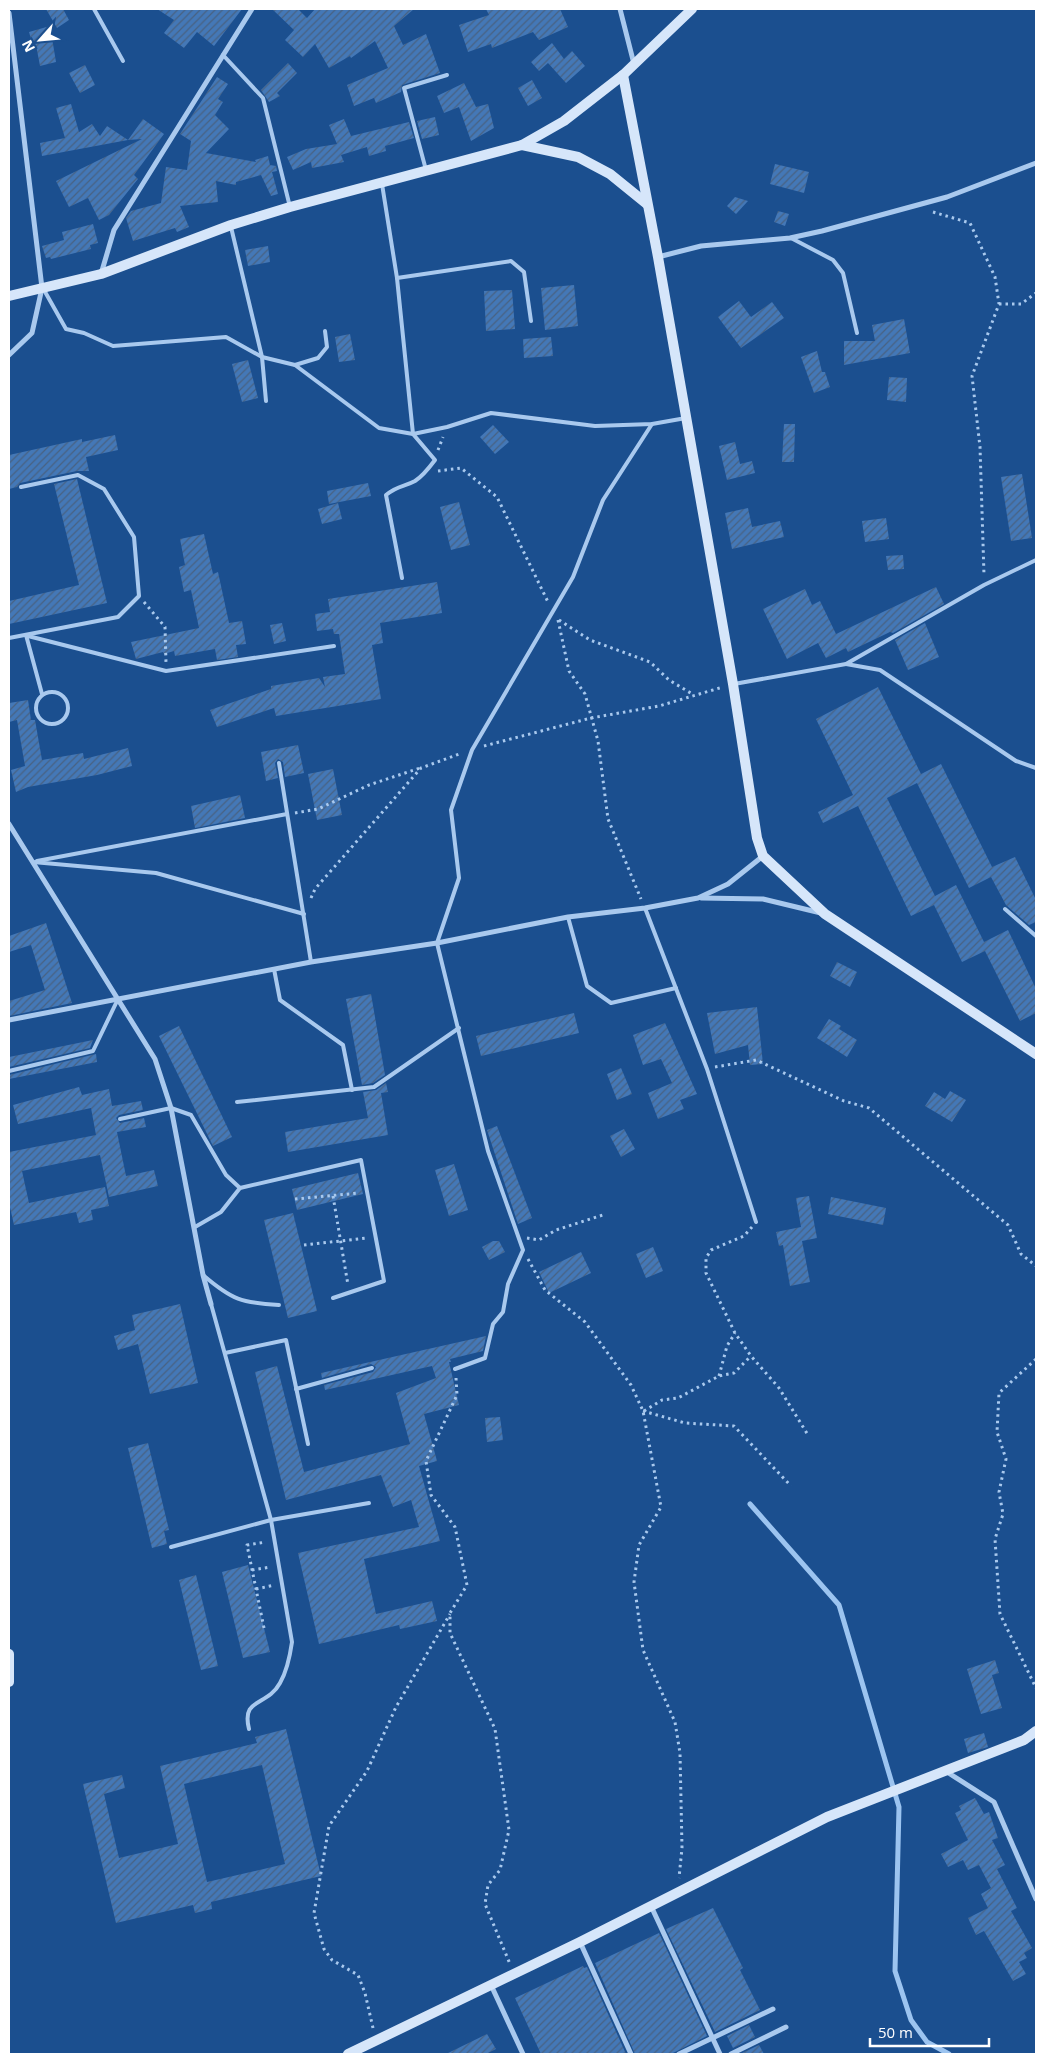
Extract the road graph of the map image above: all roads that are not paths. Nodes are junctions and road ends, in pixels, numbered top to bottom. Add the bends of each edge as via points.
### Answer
1 (94, 9) edge
2 (252, 9) edge
3 (620, 9) edge
4 (692, 9) edge
5 (9, 13) edge
6 (223, 55) junction
7 (123, 62) dead end
8 (634, 65) junction
9 (447, 75) dead end
10 (623, 75) junction
11 (522, 146) junction
12 (1036, 163) edge
13 (426, 170) junction
14 (381, 182) junction
15 (647, 204) junction
16 (290, 207) junction
17 (231, 225) junction
18 (790, 238) junction
19 (658, 257) junction
20 (101, 274) junction
21 (397, 278) junction
22 (42, 288) junction
23 (9, 296) edge
24 (531, 321) dead end
25 (325, 331) dead end
26 (857, 333) dead end
27 (9, 355) edge
28 (262, 357) junction
29 (295, 365) junction
30 (266, 401) dead end
31 (686, 418) junction
32 (652, 424) junction
33 (412, 434) junction
34 (21, 487) dead end
35 (1036, 560) edge
36 (402, 578) dead end
37 (26, 635) junction
38 (9, 638) edge
39 (334, 646) dead end
40 (846, 664) junction
41 (733, 684) junction
42 (42, 694) junction
43 (279, 763) dead end
44 (1036, 768) edge
45 (287, 814) junction
46 (9, 824) edge
47 (763, 856) junction
48 (32, 862) junction
49 (698, 898) junction
50 (645, 908) junction
51 (1005, 909) dead end
52 (304, 914) junction
53 (825, 914) junction
54 (568, 917) junction
55 (1036, 936) edge
56 (437, 943) junction
57 (312, 962) junction
58 (274, 969) junction
59 (676, 988) junction
60 (118, 999) junction
61 (9, 1020) edge
62 (459, 1028) junction
63 (1036, 1054) edge
64 (9, 1071) edge
65 (352, 1090) junction
66 (237, 1102) dead end
67 (172, 1108) junction
68 (120, 1119) dead end
69 (240, 1188) junction
70 (756, 1222) road end
71 (195, 1227) junction
72 (203, 1275) junction
73 (333, 1298) dead end
74 (211, 1304) joint
75 (279, 1305) dead end
76 (225, 1353) junction
77 (372, 1368) dead end
78 (455, 1369) road end
79 (296, 1389) junction
80 (308, 1444) dead end
81 (369, 1504) dead end
82 (271, 1520) junction
83 (171, 1547) dead end
84 (9, 1654) edge
85 (9, 1682) edge
86 (249, 1729) dead end
87 (1036, 1731) edge
88 (948, 1772) junction
89 (1036, 1899) edge
90 (651, 1906) junction
91 (580, 1942) junction
92 (492, 1985) junction
93 (773, 2009) dead end
94 (786, 2027) dead end
95 (712, 2038) junction
96 (348, 2054) edge
97 (523, 2054) edge
98 (631, 2054) edge
99 (679, 2054) edge
100 (720, 2054) edge
101 (732, 2054) edge

1 - 7 lane
2 - 6 street
3 - 8 street
4 - 8 street
5 - 22 street
6 - 16 lane via 263,98
6 - 20 street via 114,230
8 - 10 street
9 - 13 lane via 404,88
10 - 11 street via 564,120
10 - 15 street
11 - 13 street
11 - 15 street via 578,156 610,174
12 - 18 street via 946,197
13 - 14 street
14 - 16 street
14 - 21 lane
15 - 19 street
16 - 17 street
17 - 20 street
17 - 28 lane
18 - 19 street via 701,246
18 - 26 lane via 833,260 844,273
19 - 31 street
20 - 22 street
21 - 24 lane via 511,261 524,272
21 - 33 lane
22 - 23 street
22 - 27 street via 32,333
22 - 28 lane via 66,329 113,346 226,337
25 - 29 lane via 327,347 318,358
28 - 29 lane
28 - 30 lane
29 - 33 lane via 380,428
31 - 32 lane
31 - 41 street
32 - 33 lane via 595,426 492,413
32 - 56 lane via 604,500 574,578 472,750 451,810 459,878
33 - 36 lane via 435,460 414,482 397,486 386,495
34 - 37 lane via 78,475 104,489 134,537 140,596 118,617
35 - 40 lane via 984,585
37 - 38 lane
37 - 39 lane via 166,671
37 - 42 lane
40 - 41 lane
40 - 44 lane via 880,670 1016,761
41 - 47 street via 757,838
42 - 42 lane via 36,704 37,715 45,723 56,724 65,717 68,706 63,696 53,691
43 - 45 lane
45 - 48 lane
45 - 52 lane
46 - 48 street
47 - 49 street via 728,884
47 - 53 street
48 - 52 lane via 156,873
48 - 60 street
49 - 50 street
49 - 53 street via 763,899
50 - 54 street
50 - 59 lane
51 - 55 lane
52 - 57 lane
53 - 63 street
54 - 56 street
54 - 59 lane via 587,986 611,1003
56 - 57 street
56 - 62 lane
57 - 58 street
58 - 60 street
58 - 65 lane via 280,1000 342,1045
59 - 70 lane via 707,1069
60 - 61 street
60 - 64 lane via 93,1051
60 - 67 street via 155,1059
62 - 65 lane via 374,1087
62 - 78 lane via 488,1151 523,1250 508,1284 503,1312 493,1324 485,1358
65 - 66 lane
67 - 68 lane
67 - 69 lane via 191,1115 226,1175
67 - 71 street
69 - 71 lane via 221,1212
69 - 73 lane via 361,1160 384,1281
71 - 72 street
72 - 74 street
72 - 75 lane via 227,1295 249,1303
74 - 76 lane
76 - 79 lane via 286,1340
76 - 82 lane
77 - 79 lane
79 - 80 lane
81 - 82 lane
82 - 83 lane
82 - 86 lane via 292,1642 280,1684 249,1708 246,1715
84 - 85 street
87 - 88 street via 1024,1740
88 - 89 street via 994,1802
88 - 90 street via 827,1817
90 - 91 street
90 - 95 street
91 - 92 street
91 - 98 street
92 - 96 street
92 - 97 street
93 - 95 street
94 - 101 street
95 - 99 street
95 - 100 street

